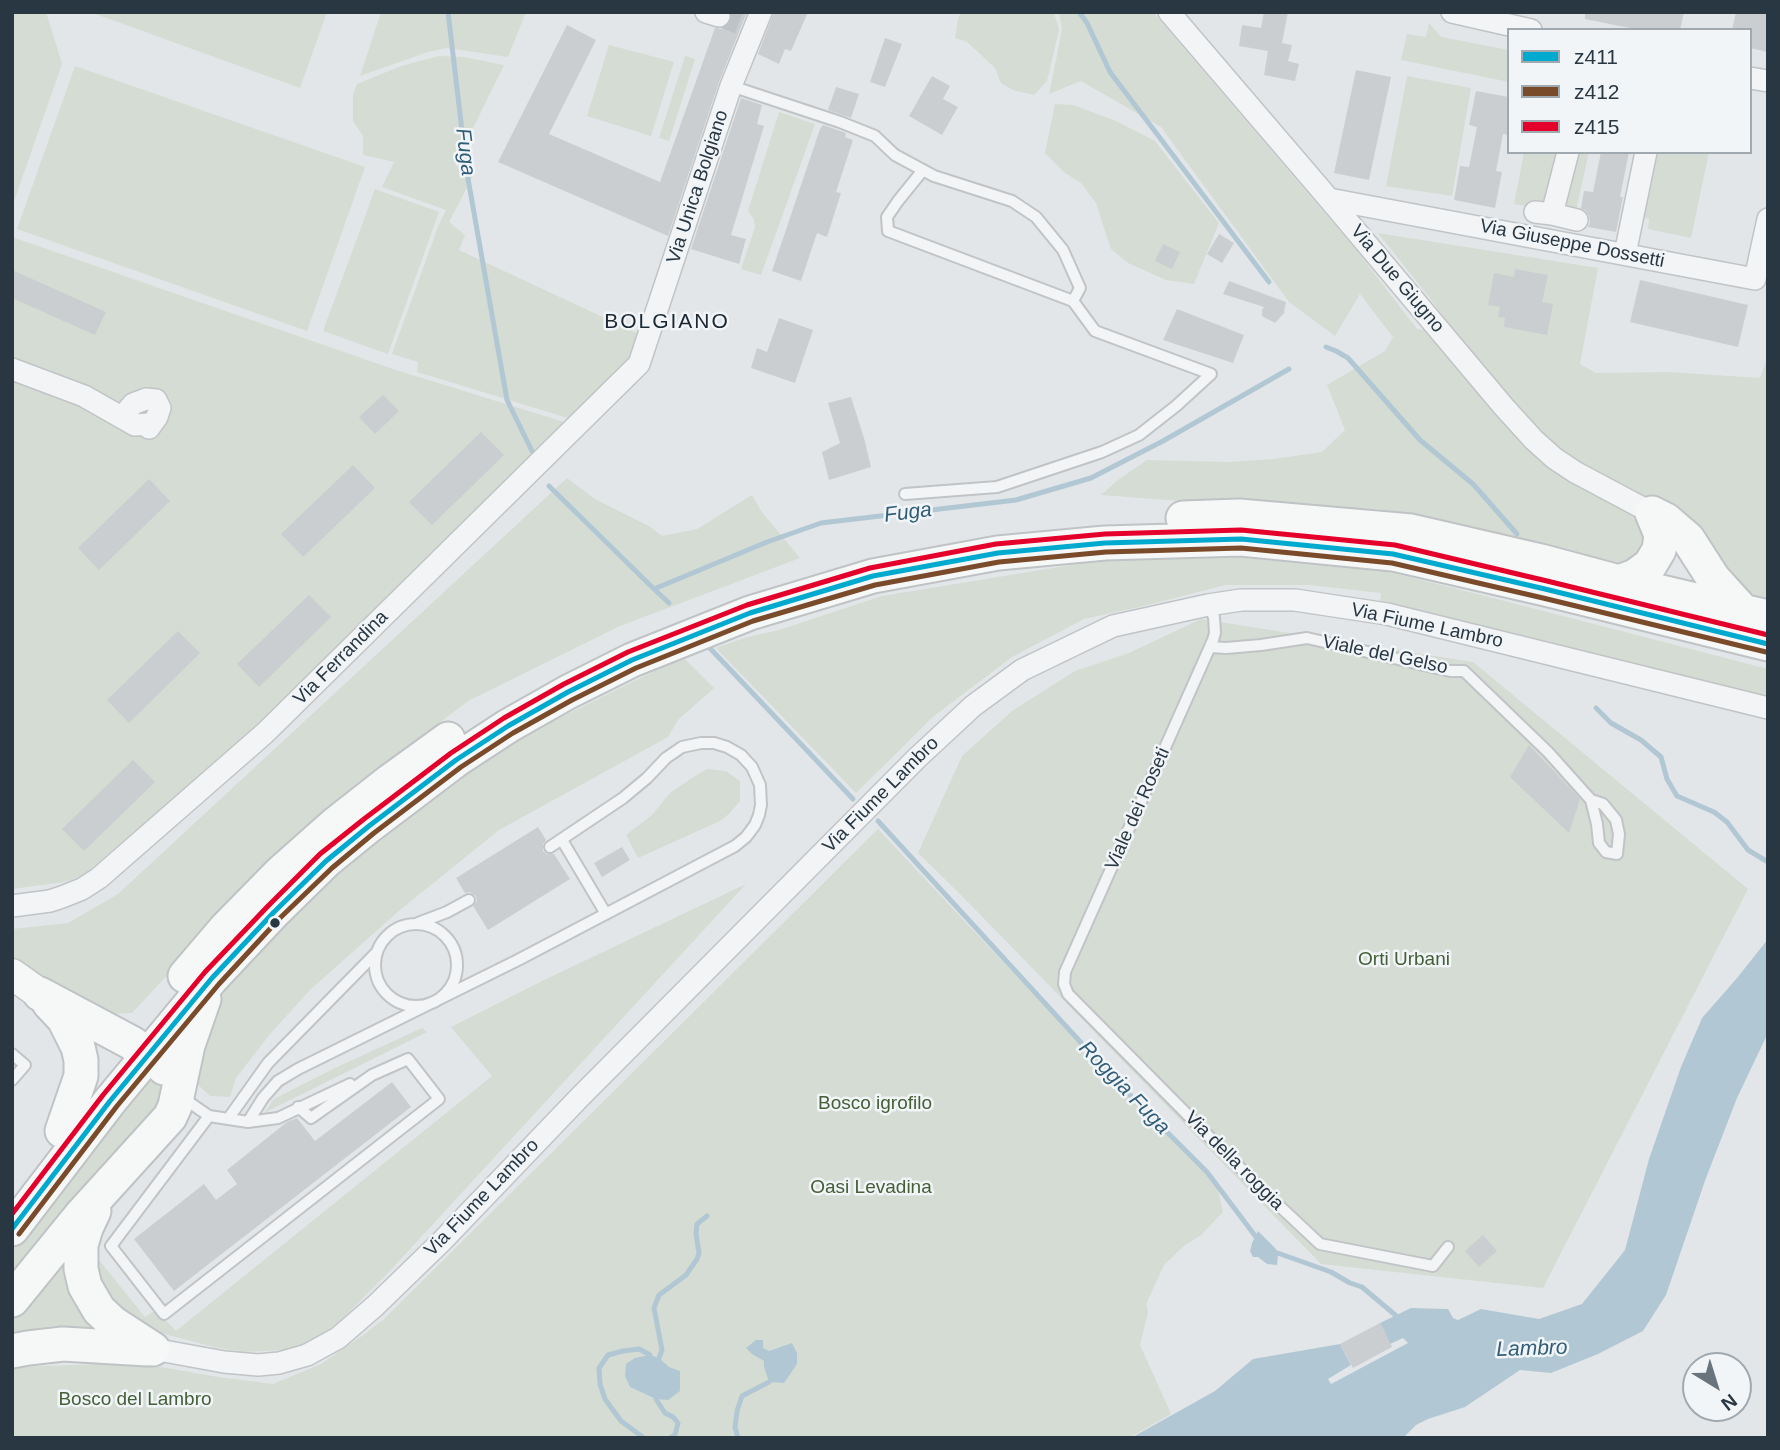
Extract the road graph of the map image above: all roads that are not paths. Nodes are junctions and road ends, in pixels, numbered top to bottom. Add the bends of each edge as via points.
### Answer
1 (1169, 12) edge
2 (1451, 12) edge
3 (753, 22) edge
4 (1522, 28) edge
5 (731, 86) junction
6 (1566, 154) edge
7 (1646, 154) edge
8 (923, 170) junction
9 (1329, 199) junction
10 (1768, 219) edge
11 (1577, 220) dead end
12 (1625, 254) junction
13 (1073, 301) junction
14 (639, 364) joint
15 (12, 369) edge
16 (122, 417) dead end
17 (905, 494) dead end
18 (1652, 513) junction
19 (1619, 582) junction
20 (1208, 605) junction
21 (1755, 614) edge
22 (1768, 644) edge
23 (1210, 647) junction
24 (1768, 708) edge
25 (1591, 800) junction
26 (562, 839) junction
27 (550, 847) dead end
28 (470, 900) dead end
29 (12, 906) edge
30 (606, 914) junction
31 (417, 923) junction
32 (377, 952) junction
33 (1065, 972) joint
34 (12, 974) edge
35 (212, 978) junction
36 (40, 994) junction
37 (436, 1001) junction
38 (139, 1048) junction
39 (12, 1054) edge
40 (12, 1080) edge
41 (178, 1094) junction
42 (209, 1116) junction
43 (228, 1119) junction
44 (248, 1122) junction
45 (62, 1131) junction
46 (108, 1184) junction
47 (12, 1195) edge
48 (12, 1229) edge
49 (1448, 1247) dead end
50 (12, 1300) edge
51 (153, 1349) junction
52 (12, 1351) edge

1 - 9 street, Via Due Giugno
2 - 4 street
3 - 5 street, Via Unica Bolgiano
5 - 8 lane via 875,136 895,155
5 - 14 street, Via Unica Bolgiano
6 - 11 street via 1544,213
7 - 12 street
8 - 13 lane via 1012,201 1036,217 1063,250 1080,288
8 - 13 lane via 887,217 888,231
9 - 12 street, Via Giuseppe Dossetti
9 - 18 street, Via Due Giugno via 1534,440 1575,472
10 - 12 street, Via Giuseppe Dossetti via 1755,279
13 - 17 lane via 1095,331 1211,374 1139,435 1102,452 997,487
14 - 29 street, Via Ferrandina via 265,733 99,878 50,901
15 - 16 street via 84,396
18 - 19 main road via 1661,535 1660,550 1650,565
18 - 21 main road via 1688,539 1713,578
19 - 21 main road
19 - 38 main road via 1411,531 1239,516 1019,528 850,560 790,577 609,646 490,711 442,743 334,825 281,872 197,961
20 - 23 lane via 1215,633
20 - 24 street, Via Fiume Lambro via 1294,600 1388,614
20 - 51 street, Via Fiume Lambro via 1113,626 1022,670 973,706 898,776 402,1280 338,1338 307,1355 268,1364 224,1362
22 - 35 main road via 1393,554 1241,539 1105,542 998,553 873,576 692,635 632,660 508,726 456,760 326,861
23 - 25 lane, Viale del Gelso via 1307,638 1450,671 1464,670
23 - 33 lane, Viale dei Roseti
25 - 25 lane, Viale del Gelso via 1599,843 1606,852 1617,854 1616,820 1603,804
26 - 27 lane
26 - 30 lane
26 - 30 lane via 623,798 682,747 714,743 741,755 752,767 760,785 761,805 746,837
28 - 31 lane
30 - 37 lane
31 - 32 lane via 391,932
31 - 37 lane via 442,932 456,954 454,981
32 - 37 lane via 376,976 390,997 412,1006
32 - 43 lane via 268,1063
33 - 49 lane, Via della roggia via 1068,994 1320,1244 1433,1266
34 - 36 street
35 - 38 main road
35 - 41 main road via 188,1045
36 - 38 main road
36 - 45 main road via 64,1019 81,1060 81,1076
37 - 44 lane via 278,1081
38 - 41 main road via 169,1074
38 - 45 main road
38 - 48 main road via 110,1101
39 - 40 lane via 25,1065
41 - 42 lane
41 - 46 main road via 170,1117
42 - 43 lane
42 - 44 lane via 111,1246 164,1314 439,1100 408,1059 278,1118
43 - 44 lane
45 - 47 main road
46 - 50 main road
46 - 51 main road via 86,1228 80,1257 83,1278 106,1317
51 - 52 main road via 63,1344

